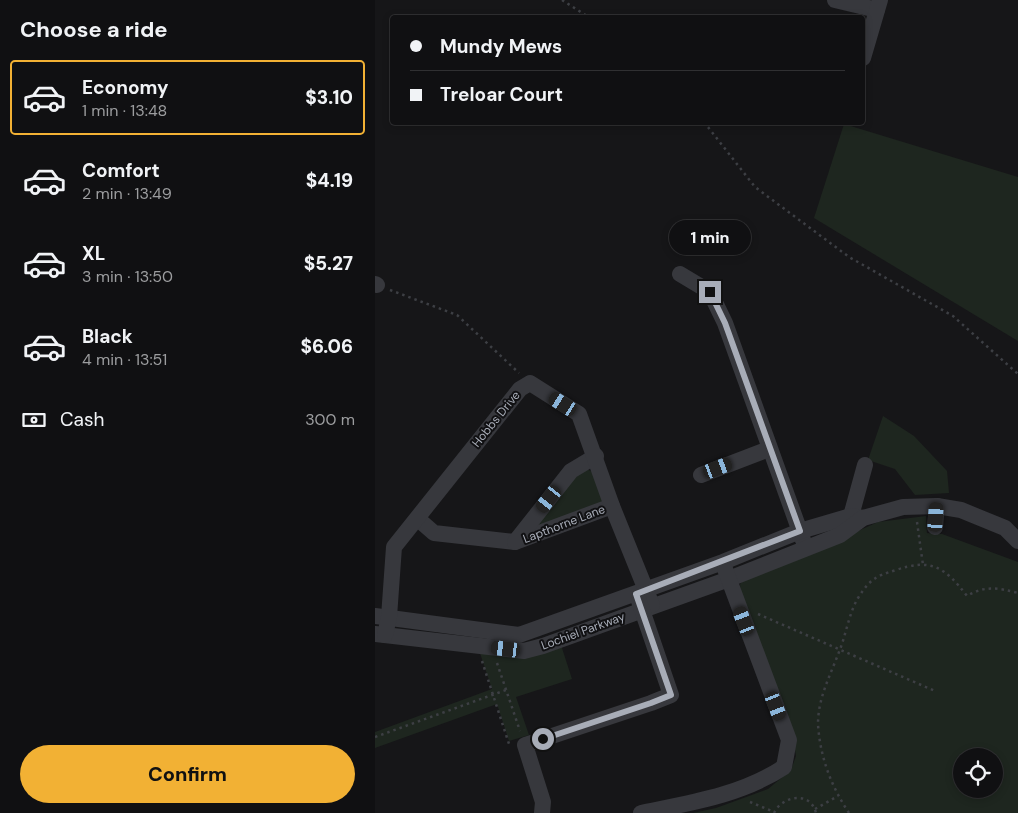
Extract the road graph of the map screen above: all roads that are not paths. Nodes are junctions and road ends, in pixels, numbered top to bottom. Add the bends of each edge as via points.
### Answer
1 (835, 0) edge
2 (879, 5) edge
3 (865, 51) edge
4 (680, 274) dead end
5 (769, 449) junction
6 (596, 456) junction
7 (865, 465) dead end
8 (701, 475) dead end
9 (612, 506) junction
10 (937, 506) junction
11 (857, 517) junction
12 (418, 519) junction
13 (935, 527) dead end
14 (800, 531) junction
15 (1018, 541) edge
16 (515, 542) junction
17 (805, 548) junction
18 (723, 562) junction
19 (729, 579) junction
20 (641, 592) junction
21 (647, 607) junction
22 (382, 617) edge
23 (380, 634) edge
24 (543, 813) edge
25 (641, 813) edge

1 - 2 street
2 - 3 street
4 - 5 street via 710,292 725,323
5 - 8 street
5 - 14 street
6 - 9 street, Hobbs Drive
6 - 12 street, Hobbs Drive via 579,414 530,383 520,389
6 - 16 street, Lapthorne Lane via 571,471
7 - 11 street
9 - 16 street, Lapthorne Lane
9 - 20 street, Hobbs Drive
10 - 11 street, Lochiel Parkway via 903,507
10 - 13 street
10 - 15 street, Lochiel Parkway via 961,510 996,524
11 - 14 street, Lochiel Parkway
11 - 17 street, Lochiel Parkway via 840,535
12 - 16 street, Lapthorne Lane via 434,533
12 - 22 street, Hobbs Drive via 394,547
14 - 17 street
14 - 18 street, Lochiel Parkway
17 - 19 street, Lochiel Parkway
18 - 19 street
18 - 20 street, Lochiel Parkway
19 - 21 street, Lochiel Parkway
19 - 25 street via 789,740 784,767 763,781 704,800
20 - 21 street, Hobbs Drive
20 - 22 street, Lochiel Parkway via 519,635
21 - 23 street, Lochiel Parkway via 523,651
21 - 24 street, Hobbs Drive via 671,695 525,745 543,802
22 - 23 street, Hobbs Drive

